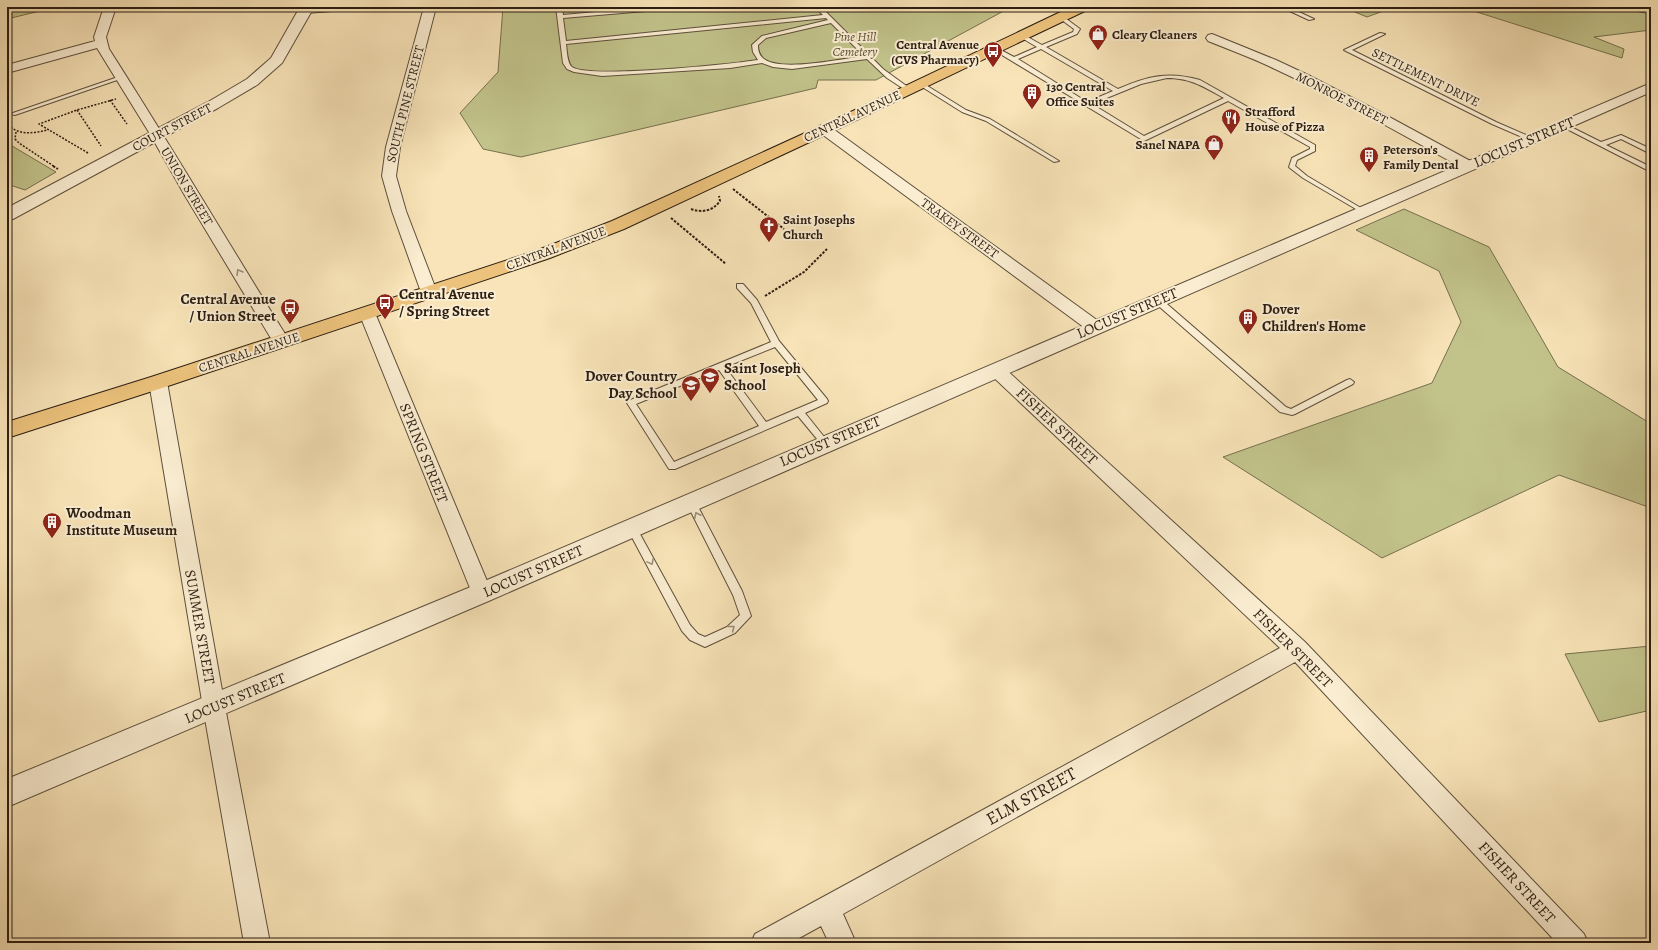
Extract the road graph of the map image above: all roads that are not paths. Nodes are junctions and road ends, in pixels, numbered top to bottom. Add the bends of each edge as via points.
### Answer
1 (110, 7) edge
2 (345, 7) edge
3 (430, 7) edge
4 (559, 7) edge
5 (669, 7) edge
6 (818, 7) edge
7 (1082, 7) edge
8 (1284, 7) edge
9 (306, 8) edge
10 (828, 16) junction
11 (560, 17) junction
12 (1060, 17) junction
13 (1311, 19) dead end
14 (832, 21) junction
15 (1382, 34) dead end
16 (1022, 36) junction
17 (1212, 38) dead end
18 (101, 43) junction
19 (564, 43) junction
20 (1041, 47) junction
21 (995, 49) junction
22 (868, 57) junction
23 (1014, 59) junction
24 (762, 61) junction
25 (7, 69) edge
26 (120, 78) junction
27 (915, 87) junction
28 (1651, 87) edge
29 (1118, 91) junction
30 (1229, 98) junction
31 (1087, 104) junction
32 (13, 114) dead end
33 (1563, 125) junction
34 (824, 129) junction
35 (157, 134) junction
36 (1531, 139) junction
37 (1602, 144) junction
38 (1651, 152) edge
39 (1056, 161) dead end
40 (1469, 166) junction
41 (1651, 170) edge
42 (1363, 211) junction
43 (7, 215) edge
44 (740, 286) dead end
45 (429, 292) junction
46 (1157, 300) junction
47 (367, 313) junction
48 (1095, 327) junction
49 (281, 341) junction
50 (776, 343) junction
51 (720, 366) junction
52 (996, 370) junction
53 (158, 382) junction
54 (1350, 382) dead end
55 (799, 412) junction
56 (765, 427) junction
57 (7, 430) edge
58 (825, 443) junction
59 (691, 502) junction
60 (632, 528) junction
61 (482, 593) junction
62 (1297, 649) junction
63 (214, 707) junction
64 (7, 793) edge
65 (826, 908) junction
66 (257, 943) edge
67 (764, 943) edge
68 (843, 943) edge
69 (1575, 943) edge

1 - 18 street via 102,30
2 - 9 street
3 - 45 street, SOUTH PINE STREET via 393,147 389,176
4 - 11 lane
5 - 11 lane
6 - 10 lane
7 - 12 main road, CENTRAL AVENUE
8 - 13 lane
9 - 35 street, COURT STREET via 285,48 264,73 237,92
10 - 14 lane
10 - 19 lane
11 - 19 lane
12 - 16 main road, CENTRAL AVENUE
12 - 20 lane via 1077,29 1075,33
14 - 22 lane
14 - 24 lane via 777,33 758,40 754,50
15 - 36 lane, SETTLEMENT DRIVE via 1347,50
16 - 20 lane
16 - 21 main road, CENTRAL AVENUE
17 - 40 street, MONROE STREET via 1278,66
18 - 25 street
18 - 26 street, UNION STREET
19 - 24 lane via 569,68 587,73 730,66
20 - 23 lane
20 - 29 lane
21 - 23 lane
21 - 27 main road, CENTRAL AVENUE
22 - 24 lane via 792,67
22 - 27 lane via 889,77
23 - 31 lane
26 - 32 lane
26 - 35 street, UNION STREET
27 - 34 main road, CENTRAL AVENUE
27 - 39 lane via 988,120
28 - 33 street, LOCUST STREET
29 - 30 lane via 1147,79 1173,75 1198,81
29 - 31 lane
30 - 31 lane via 1144,139
30 - 42 lane via 1313,146 1313,150 1294,159 1292,167
33 - 36 street, LOCUST STREET
33 - 37 lane
34 - 45 main road, CENTRAL AVENUE via 618,225 544,254
34 - 48 street, TRAKEY STREET
35 - 43 street, COURT STREET
49 -> 35 street, UNION STREET
36 - 40 street, LOCUST STREET
37 - 38 lane via 1621,137
37 - 41 lane
40 - 42 street, LOCUST STREET
42 - 46 street, LOCUST STREET
44 - 50 lane via 754,302
45 - 47 main road, CENTRAL AVENUE
46 - 48 street, LOCUST STREET
46 - 54 lane via 1283,410 1292,412
47 - 49 main road, CENTRAL AVENUE
47 - 61 street, SPRING STREET
48 - 52 street, LOCUST STREET
49 - 53 main road, CENTRAL AVENUE
50 - 51 lane
50 - 55 lane via 824,401
51 - 56 lane
51 - 56 lane via 631,403 672,467
52 - 58 street, LOCUST STREET
52 - 62 street, FISHER STREET
53 - 57 main road, CENTRAL AVENUE
53 - 63 street, SUMMER STREET
55 - 56 lane
55 - 58 lane
58 - 59 street, LOCUST STREET
59 - 60 street, LOCUST STREET
60 -> 59 lane via 686,628 694,637 705,642 731,630 746,616 738,594
60 - 61 street, LOCUST STREET
61 - 63 street, LOCUST STREET
62 - 65 street, ELM STREET
62 - 69 street, FISHER STREET
63 - 64 street, LOCUST STREET
63 - 66 street, SUMMER STREET
65 - 67 street, ELM STREET
65 - 68 street

